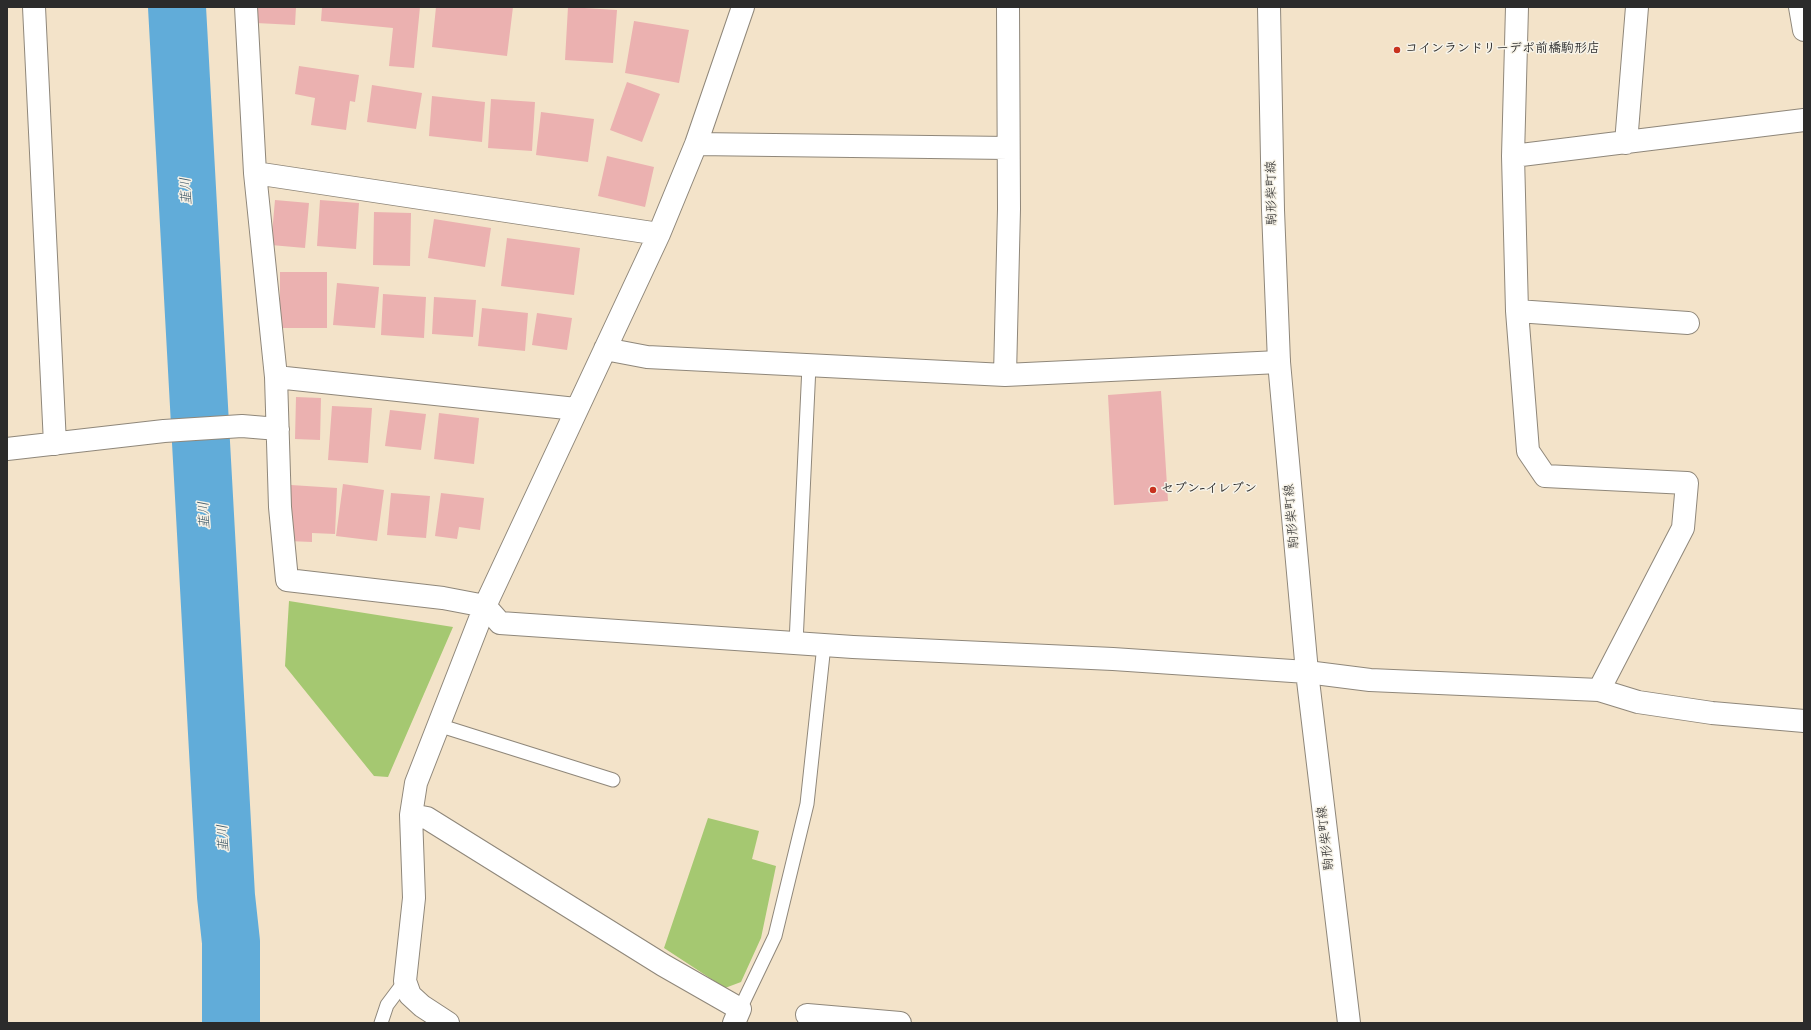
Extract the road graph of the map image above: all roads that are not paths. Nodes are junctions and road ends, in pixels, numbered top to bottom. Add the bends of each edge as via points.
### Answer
1 (34, 7) edge
2 (246, 7) edge
3 (743, 7) edge
4 (1008, 7) edge
5 (1269, 7) edge
6 (1517, 7) edge
7 (1636, 7) edge
8 (1800, 7) edge
9 (1804, 30) edge
10 (1804, 120) edge
11 (1626, 143) junction
12 (696, 144) junction
13 (1008, 148) junction
14 (1513, 156) junction
15 (255, 173) junction
16 (659, 234) junction
17 (1517, 311) junction
18 (1688, 323) dead end
19 (605, 349) junction
20 (1279, 362) junction
21 (809, 366) junction
22 (1005, 375) junction
23 (276, 377) junction
24 (576, 409) junction
25 (278, 429) junction
26 (55, 444) junction
27 (7, 449) edge
28 (485, 606) junction
29 (796, 643) junction
30 (824, 645) junction
31 (1307, 672) junction
32 (1599, 690) junction
33 (1804, 721) edge
34 (438, 725) junction
35 (613, 780) dead end
36 (411, 815) junction
37 (406, 981) junction
38 (807, 1015) dead end
39 (737, 1016) edge
40 (381, 1023) edge
41 (448, 1023) edge
42 (900, 1023) edge
43 (1349, 1023) edge

1 - 26 street
2 - 15 street
3 - 12 street
4 - 13 street
5 - 20 street, 駒形柴町線
6 - 14 street
7 - 11 street
8 - 9 street
10 - 11 street
11 - 14 street
12 - 13 street
12 - 16 street
13 - 22 street
14 - 17 street
15 - 16 street
15 - 23 street
16 - 19 street
17 - 18 street
17 - 32 street via 1528,451 1545,476 1687,483 1683,528
19 - 21 street via 647,357
19 - 24 street
20 - 22 street
20 - 31 street, 駒形柴町線
21 - 22 street
21 - 29 lane
23 - 24 street
23 - 25 street
24 - 28 street
25 - 26 street via 242,426 164,431
25 - 28 street via 280,507 287,580 443,598
26 - 27 street
28 - 29 street via 500,623
28 - 34 street
29 - 30 street
30 - 31 street via 1113,659
30 - 39 lane via 812,772 802,826 775,936
31 - 32 street via 1370,680
31 - 43 street, 駒形柴町線
32 - 33 street via 1638,702 1712,713
34 - 35 lane
34 - 36 street via 416,783
36 - 37 street via 414,898
36 - 39 street via 427,818 663,965
37 - 40 lane via 387,1005
37 - 41 street via 410,995
38 - 42 street

